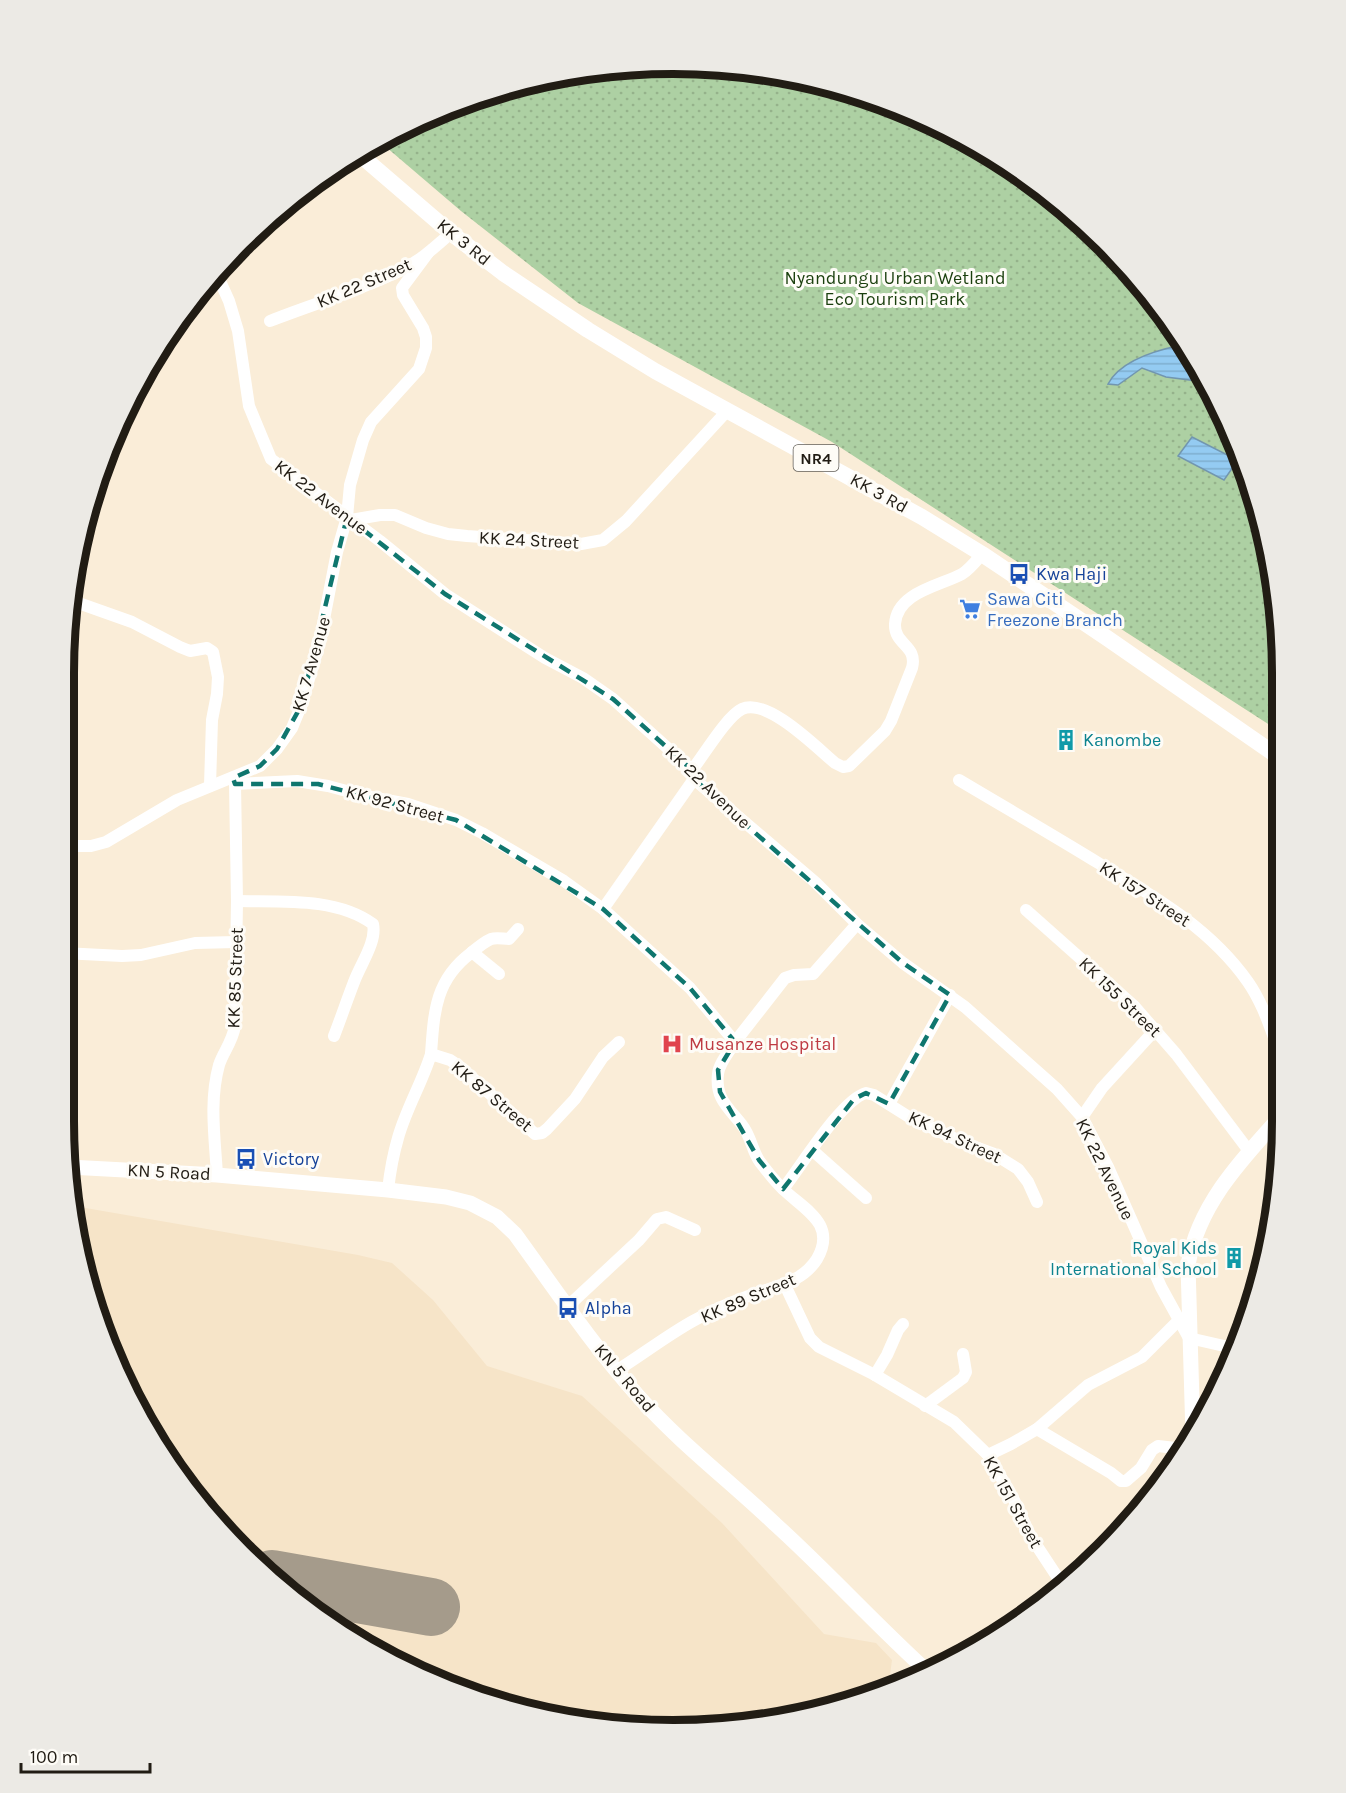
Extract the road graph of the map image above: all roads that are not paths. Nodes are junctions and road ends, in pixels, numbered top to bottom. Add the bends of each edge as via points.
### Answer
1 (365, 159) edge
2 (452, 233) junction
3 (428, 253) junction
4 (220, 280) edge
5 (270, 321) dead end
6 (727, 411) junction
7 (349, 519) junction
8 (982, 554) junction
9 (78, 603) edge
10 (1272, 752) edge
11 (693, 774) junction
12 (959, 780) dead end
13 (234, 781) junction
14 (210, 786) junction
15 (74, 846) edge
16 (237, 901) junction
17 (603, 909) junction
18 (1026, 910) dead end
19 (856, 924) junction
20 (518, 929) dead end
21 (236, 942) junction
22 (472, 952) junction
23 (74, 954) edge
24 (499, 974) dead end
25 (951, 995) junction
26 (1156, 1029) junction
27 (1272, 1030) edge
28 (334, 1036) dead end
29 (619, 1042) dead end
30 (735, 1042) junction
31 (431, 1054) junction
32 (889, 1104) junction
33 (1082, 1117) junction
34 (1272, 1126) edge
35 (812, 1150) junction
36 (1249, 1151) junction
37 (76, 1167) edge
38 (217, 1175) junction
39 (388, 1190) junction
40 (783, 1190) junction
41 (866, 1198) dead end
42 (1037, 1202) dead end
43 (695, 1230) dead end
44 (785, 1285) junction
45 (567, 1306) junction
46 (1179, 1320) junction
47 (903, 1324) dead end
48 (1189, 1338) junction
49 (1228, 1347) edge
50 (963, 1354) dead end
51 (616, 1371) junction
52 (875, 1375) junction
53 (925, 1406) junction
54 (1192, 1419) edge
55 (1037, 1429) junction
56 (1174, 1448) edge
57 (988, 1455) junction
58 (1059, 1579) edge
59 (921, 1665) edge

1 - 2 highway, KK 3 Rd / NR4
2 - 3 street, KK 22 Street
2 - 6 highway, KK 3 Rd / NR4 via 588,330
3 - 5 street, KK 22 Street via 355,290
3 - 7 street, KK 7 Avenue via 402,288 423,328 426,348 419,369 371,422 354,469
4 - 7 street, KK 22 Avenue via 238,331 249,406 271,459
6 - 7 street, KK 24 Street via 626,521 603,540 581,544 467,537 426,528 395,515
6 - 8 highway, KK 3 Rd / NR4
7 - 11 street, KK 22 Avenue via 445,594 605,694
7 - 13 street, KK 7 Avenue via 337,552 319,645 292,728 260,766
8 - 10 highway, KK 3 Rd / NR4
8 - 11 street via 964,572 918,593 898,614 896,634 911,651 912,668 885,731 849,766 835,763 785,722 753,706 730,719
9 - 14 street via 132,622 190,651 207,648 213,652 218,677
11 - 17 street
11 - 19 street, KK 22 Avenue via 815,882
12 - 27 street, KK 157 Street via 1190,921 1222,950 1249,983
13 - 14 street, KK 7 Avenue
13 - 16 street, KK 85 Street
13 - 17 street, KK 92 Street via 318,784 408,804 456,820 564,881
14 - 15 street, KK 7 Avenue via 151,814 106,843
16 - 21 street, KK 85 Street
16 - 28 street via 337,908 373,924 373,938
17 - 30 street, KK 92 Street via 690,988
18 - 26 street, KK 155 Street
19 - 25 street, KK 22 Avenue via 903,963
19 - 30 street via 813,974 785,978
20 - 22 street via 509,939 489,940
21 - 23 street via 195,943 141,955
21 - 38 street, KK 85 Street via 235,1026 219,1063 213,1116
22 - 24 street
22 - 31 street via 453,969 438,995
25 - 32 street, KK 94 Street
25 - 33 street, KK 22 Avenue via 1057,1089
26 - 33 street via 1102,1088
26 - 36 street, KK 155 Street
29 - 31 street, KK 87 Street via 548,1129 536,1134 459,1066
30 - 40 street, KK 89 Street via 718,1070 725,1105
31 - 39 street, KK 87 Street via 398,1136
32 - 35 street, KK 94 Street via 874,1095 860,1095
32 - 42 street, KK 94 Street via 916,1121 1018,1168
33 - 46 street, KK 22 Avenue
34 - 36 main road
35 - 40 street, KK 94 Street
35 - 41 street
36 - 48 main road via 1215,1198 1192,1245 1188,1265
37 - 38 main road, KN 5 Road
38 - 39 main road, KN 5 Road
39 - 45 main road, KN 5 Road via 447,1197 497,1217 515,1234
40 - 44 street, KK 89 Street via 811,1212 823,1234 816,1259 804,1274
43 - 45 street via 666,1217 657,1219
44 - 51 street, KK 89 Street via 702,1316
44 - 52 street, KK 151 Street via 810,1338 819,1347
45 - 51 main road, KN 5 Road
46 - 48 street, KK 22 Avenue
46 - 55 street via 1142,1357 1088,1385
47 - 52 street
48 - 49 street
48 - 54 main road
50 - 53 street via 963,1378
51 - 59 main road, KN 5 Road via 674,1433 798,1545
52 - 53 street, KK 151 Street
53 - 57 street, KK 151 Street via 954,1422
55 - 56 street via 1120,1481 1132,1477 1158,1446
55 - 57 street
57 - 58 street, KK 151 Street via 1031,1537

